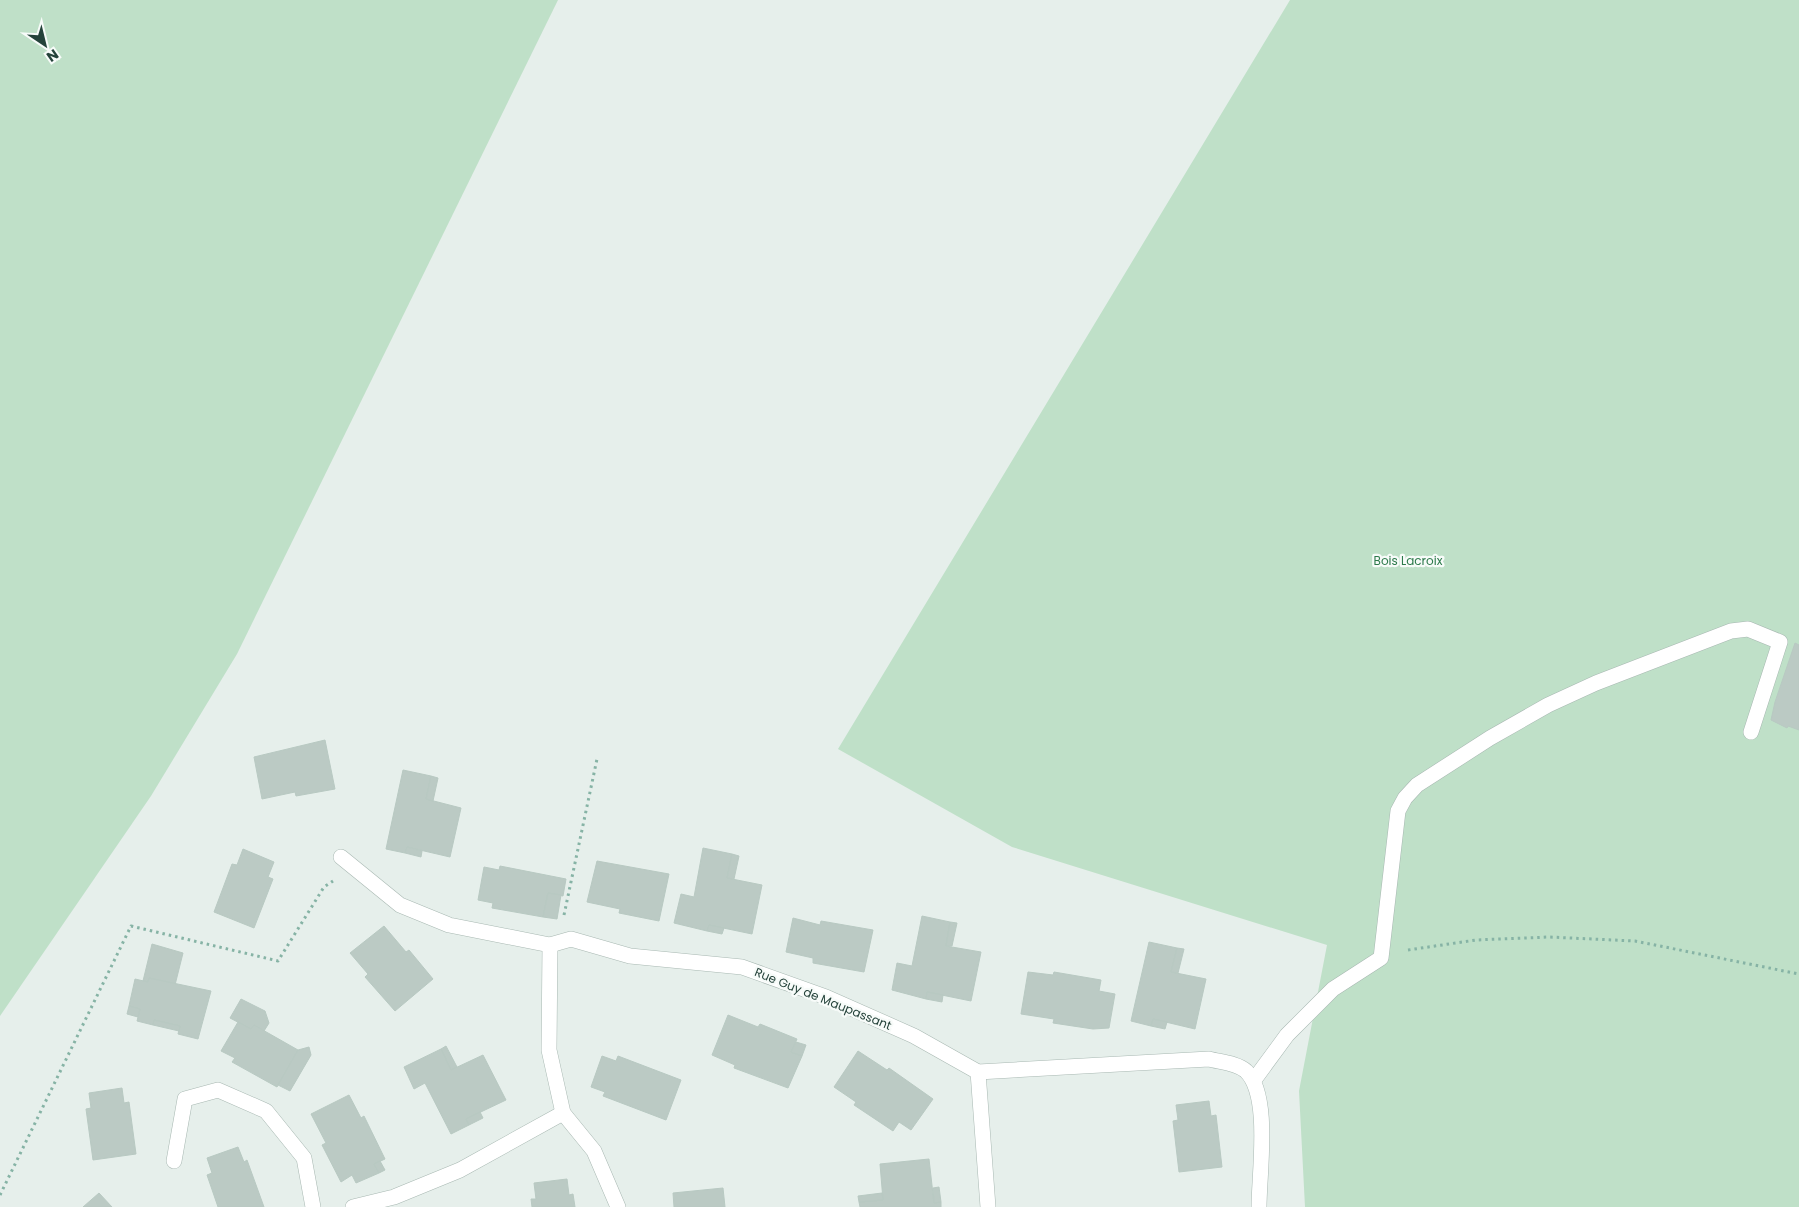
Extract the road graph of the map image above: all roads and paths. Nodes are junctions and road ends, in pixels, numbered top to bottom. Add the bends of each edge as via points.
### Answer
1 (1751, 732) dead end
2 (598, 759) dead end
3 (341, 857) dead end
4 (355, 868) junction
5 (554, 944) junction
6 (1381, 958) junction
7 (1799, 974) edge
8 (978, 1072) junction
9 (1254, 1080) junction
10 (564, 1112) junction
11 (174, 1161) dead end
12 (0, 1195) edge
13 (313, 1207) edge
14 (353, 1207) edge
15 (618, 1207) edge
16 (988, 1207) edge
17 (1259, 1207) edge

1 - 6 street via 1780,642 1748,629 1731,631 1596,683 1548,704 1490,738 1417,785 1398,811
2 - 5 path
3 - 4 street, Rue Guy de Maupassant
4 - 5 street, Rue Guy de Maupassant via 400,905 449,925
4 - 12 path via 324,887 278,961 131,926
5 - 8 street, Rue Guy de Maupassant via 572,939 630,956 742,967 826,997 914,1036
5 - 10 street via 549,1050
6 - 7 path via 1420,946 1549,937 1635,941
6 - 9 street via 1333,989 1287,1035
8 - 9 street via 1209,1060 1244,1070
8 - 16 street
9 - 17 street via 1260,1098 1262,1130
10 - 14 street via 460,1170 394,1197
10 - 15 street via 594,1151
11 - 13 street via 185,1099 218,1090 266,1111 304,1158

